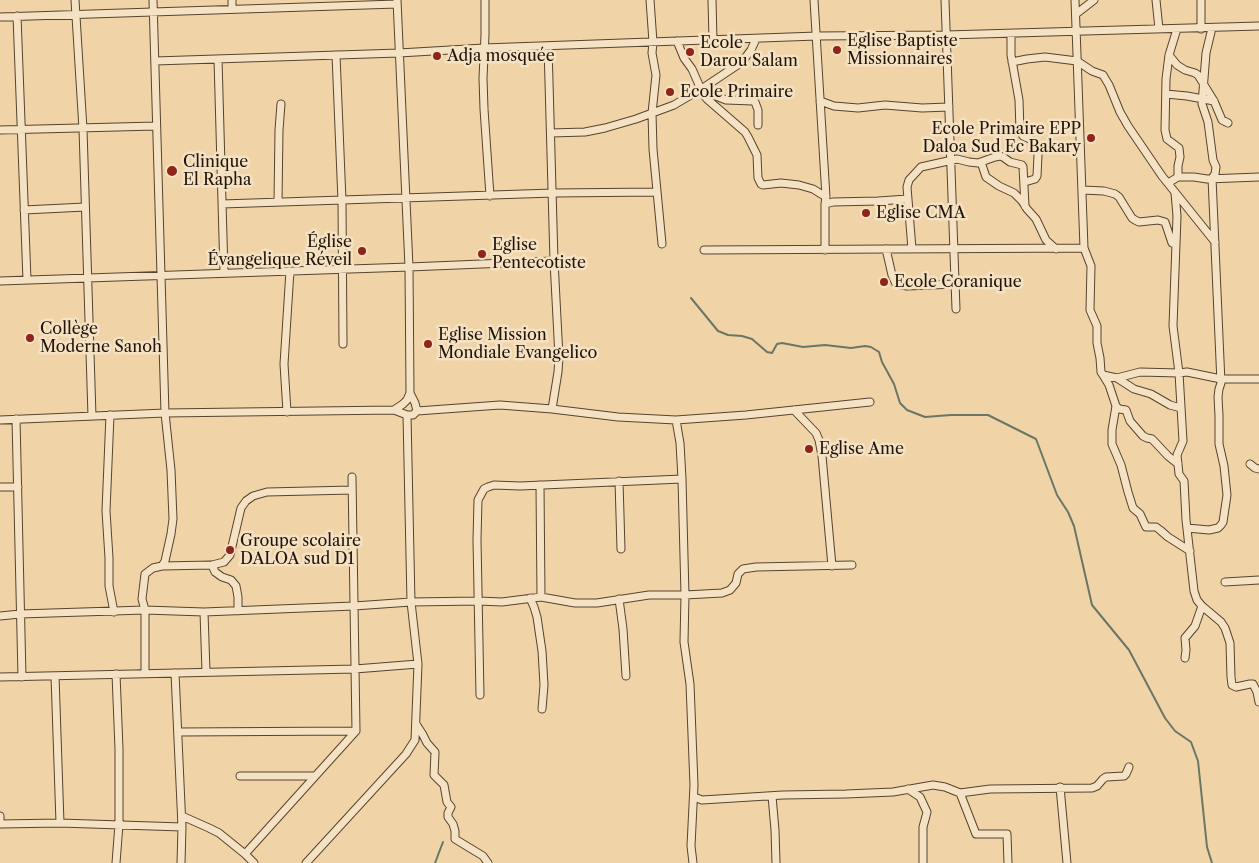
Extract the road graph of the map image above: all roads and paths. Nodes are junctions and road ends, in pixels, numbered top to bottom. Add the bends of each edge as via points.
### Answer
1 (76, 0) edge
2 (154, 0) edge
3 (232, 0) edge
4 (485, 0) edge
5 (650, 0) edge
6 (712, 0) edge
7 (814, 0) edge
8 (944, 0) edge
9 (1075, 0) edge
10 (1094, 0) edge
11 (1156, 0) edge
12 (1201, 0) edge
13 (397, 2) edge
14 (232, 9) junction
15 (154, 12) junction
16 (76, 14) junction
17 (1076, 14) junction
18 (17, 16) junction
19 (0, 17) edge
20 (1259, 26) edge
21 (1159, 28) junction
22 (1212, 28) junction
23 (1177, 29) junction
24 (1201, 29) junction
25 (1076, 32) junction
26 (1011, 34) junction
27 (946, 35) junction
28 (816, 36) junction
29 (756, 39) junction
30 (714, 40) junction
31 (677, 41) junction
32 (653, 42) junction
33 (548, 46) junction
34 (484, 48) junction
35 (399, 53) junction
36 (336, 55) junction
37 (1169, 55) junction
38 (218, 59) junction
39 (155, 61) junction
40 (1077, 61) junction
41 (1012, 62) junction
42 (1204, 86) junction
43 (702, 91) junction
44 (1166, 94) junction
45 (1203, 100) junction
46 (1214, 101) junction
47 (820, 102) junction
48 (281, 104) dead end
49 (949, 107) junction
50 (652, 113) junction
51 (1228, 123) dead end
52 (758, 125) dead end
53 (156, 126) junction
54 (83, 128) junction
55 (0, 130) edge
56 (22, 130) junction
57 (551, 133) junction
58 (951, 161) junction
59 (981, 162) junction
60 (1178, 177) junction
61 (1259, 177) edge
62 (1212, 178) junction
63 (1024, 182) junction
64 (1168, 183) junction
65 (1082, 190) junction
66 (657, 192) junction
67 (1175, 192) junction
68 (553, 193) junction
69 (490, 196) junction
70 (406, 199) junction
71 (908, 199) junction
72 (342, 201) junction
73 (825, 201) junction
74 (278, 202) junction
75 (222, 204) junction
76 (1026, 206) junction
77 (85, 207) junction
78 (24, 210) junction
79 (1215, 242) junction
80 (662, 244) dead end
81 (1176, 244) junction
82 (1056, 248) junction
83 (1084, 248) junction
84 (886, 249) junction
85 (912, 249) junction
86 (954, 249) junction
87 (704, 250) dead end
88 (825, 250) junction
89 (554, 261) junction
90 (409, 267) junction
91 (343, 270) junction
92 (290, 271) junction
93 (224, 273) junction
94 (161, 275) junction
95 (88, 278) junction
96 (27, 280) junction
97 (0, 281) edge
98 (955, 284) junction
99 (956, 309) dead end
100 (343, 344) dead end
101 (1179, 373) junction
102 (1103, 375) junction
103 (1117, 378) junction
104 (1221, 379) junction
105 (1259, 379) edge
106 (410, 393) junction
107 (870, 402) dead end
108 (1116, 406) junction
109 (1181, 408) junction
110 (552, 409) junction
111 (394, 410) junction
112 (794, 410) junction
113 (287, 412) junction
114 (417, 412) junction
115 (165, 413) junction
116 (110, 415) junction
117 (407, 415) junction
118 (92, 416) junction
119 (16, 419) junction
120 (0, 420) edge
121 (676, 420) junction
122 (1178, 464) junction
123 (1250, 464) dead end
124 (1259, 469) edge
125 (352, 477) dead end
126 (682, 478) junction
127 (618, 481) junction
128 (540, 485) junction
129 (0, 487) edge
130 (18, 487) junction
131 (352, 490) junction
132 (1187, 528) junction
133 (621, 549) dead end
134 (1190, 551) junction
135 (212, 565) junction
136 (852, 565) dead end
137 (162, 566) junction
138 (832, 566) junction
139 (1259, 580) edge
140 (1225, 582) dead end
141 (685, 595) junction
142 (541, 597) junction
143 (530, 598) junction
144 (619, 599) junction
145 (479, 601) junction
146 (411, 602) junction
147 (354, 606) junction
148 (1202, 606) junction
149 (145, 610) junction
150 (238, 610) junction
151 (114, 612) junction
152 (204, 612) junction
153 (20, 614) junction
154 (0, 616) edge
155 (1185, 658) dead end
156 (418, 664) junction
157 (355, 669) junction
158 (206, 672) junction
159 (145, 673) junction
160 (175, 673) junction
161 (116, 674) junction
162 (22, 676) junction
163 (55, 676) junction
164 (626, 676) dead end
165 (0, 677) edge
166 (480, 695) dead end
167 (1259, 702) edge
168 (542, 709) dead end
169 (416, 723) junction
170 (356, 731) junction
171 (178, 732) junction
172 (1129, 767) dead end
173 (240, 776) dead end
174 (315, 776) junction
175 (1060, 788) junction
176 (908, 790) junction
177 (960, 793) junction
178 (772, 796) junction
179 (694, 797) junction
180 (0, 816) edge
181 (182, 816) junction
182 (60, 823) junction
183 (0, 824) edge
184 (119, 824) junction
185 (182, 827) junction
186 (245, 854) junction
187 (116, 863) edge
188 (181, 863) edge
189 (254, 863) edge
190 (306, 863) edge
191 (488, 863) edge
192 (693, 863) edge
193 (776, 863) edge
194 (923, 863) edge
195 (1008, 863) edge
196 (1067, 863) edge

1 - 16 street
2 - 15 street
3 - 14 street
4 - 34 street
5 - 32 street
6 - 30 street
7 - 28 street
8 - 27 street
9 - 17 street
10 - 17 street
11 - 21 street
12 - 24 street
13 - 14 street
13 - 35 street
14 - 15 street
15 - 16 street
15 - 39 street
16 - 18 street
16 - 54 street
17 - 25 street
18 - 19 street
18 - 56 street
20 - 22 street
21 - 23 street
21 - 25 street
22 - 24 street
22 - 42 street via 1206,53
23 - 24 street
23 - 37 street
25 - 26 street
25 - 40 street
26 - 27 street
26 - 41 street
27 - 28 street
27 - 49 street
28 - 29 street
28 - 47 street
29 - 30 street
29 - 43 street via 742,62
30 - 31 street
31 - 32 street
31 - 43 street
32 - 33 street
32 - 50 street via 656,75
33 - 34 street
33 - 57 street
34 - 35 street
34 - 69 street
35 - 36 street
35 - 70 street
36 - 38 street
36 - 72 street
37 - 42 street via 1185,70 1196,73
37 - 44 street
38 - 39 street
38 - 75 street
39 - 53 street
40 - 41 street via 1045,58
40 - 64 street via 1105,77 1128,126
40 - 65 street
41 - 63 street via 1019,100 1020,131 1035,143 1038,155 1037,176
42 - 45 street
42 - 46 street
43 - 50 street
43 - 52 street via 726,100 755,102
43 - 73 street via 745,132 757,155 761,184 781,183 813,189
44 - 45 street
44 - 60 street via 1164,130 1167,139 1179,148
45 - 46 street
45 - 62 street via 1216,167
46 - 51 street via 1222,120
47 - 49 street via 858,108 885,105
47 - 73 street
48 - 74 street
49 - 58 street
50 - 57 street via 585,132
50 - 66 street
53 - 54 street
53 - 94 street
54 - 56 street
54 - 77 street
55 - 56 street
56 - 78 street
57 - 68 street
58 - 59 street
58 - 71 street via 917,170 908,180
58 - 86 street
59 - 63 street via 1000,156 1022,165
59 - 76 street via 986,177 1014,193
60 - 62 street
60 - 64 street
61 - 62 street
62 - 79 street
63 - 76 street
64 - 67 street
65 - 81 street via 1115,194 1132,218 1139,222 1165,222 1172,243
65 - 83 street
66 - 68 street
66 - 80 street
67 - 79 street
67 - 81 street
68 - 69 street
68 - 89 street
69 - 70 street
70 - 72 street
70 - 90 street
71 - 73 street
71 - 85 street
72 - 74 street
72 - 91 street
73 - 88 street
74 - 75 street
75 - 93 street
76 - 82 street via 1046,240
77 - 78 street
77 - 95 street
78 - 96 street
79 - 104 street
81 - 101 street via 1173,326
82 - 83 street
82 - 86 street
83 - 102 street via 1091,266 1090,310 1097,326
84 - 85 street
84 - 88 street
84 - 98 street via 896,284
85 - 86 street
86 - 98 street
87 - 88 street
89 - 90 street
89 - 110 street via 559,357
90 - 91 street
90 - 106 street
91 - 92 street
91 - 100 street
92 - 93 street
92 - 113 street via 284,364
93 - 94 street
94 - 95 street
94 - 115 street
95 - 96 street
95 - 118 street
96 - 97 street
98 - 99 street
101 - 103 street via 1140,372
101 - 104 street
101 - 109 street
102 - 103 street
102 - 108 street
103 - 109 street via 1134,389
104 - 105 street
104 - 132 street via 1219,444 1227,495 1223,522 1214,530
106 - 111 street via 407,400
106 - 114 street
107 - 112 street
108 - 122 street via 1126,410 1142,436 1153,440
108 - 134 street via 1112,444 1133,508 1146,527 1156,527
109 - 122 street via 1183,441 1177,455
110 - 114 street via 500,406
110 - 121 street
111 - 113 street
111 - 117 street
112 - 121 street
112 - 138 street via 819,440
113 - 115 street
114 - 117 street
115 - 116 street
115 - 137 street via 172,470 173,519
116 - 118 street
116 - 151 street via 106,512 108,580
117 - 146 street
118 - 119 street
119 - 120 street
119 - 130 street
121 - 126 street
122 - 132 street via 1178,474 1184,481
123 - 124 street
125 - 131 street
126 - 127 street
126 - 141 street
127 - 128 street
127 - 133 street
128 - 142 street
128 - 145 street via 494,485 480,495 477,540
129 - 130 street
130 - 153 street
131 - 135 street via 268,492 253,496 241,508 230,555 224,562
131 - 147 street
132 - 134 street
134 - 148 street via 1194,591
135 - 137 street
135 - 150 street via 215,572 236,586
136 - 138 street
137 - 149 street via 145,574 142,599
138 - 141 street via 743,569 730,590
139 - 140 street
141 - 144 street via 656,594
141 - 179 street via 684,642 690,684
142 - 143 street
142 - 144 street via 585,603
143 - 145 street
143 - 168 street via 536,612 542,652
144 - 164 street
145 - 146 street
145 - 166 street
146 - 147 street
146 - 156 street
147 - 150 street
147 - 157 street
148 - 155 street via 1195,626 1185,638
148 - 167 street via 1221,622 1228,634 1232,685 1252,684
149 - 151 street
149 - 152 street
149 - 159 street
150 - 152 street
151 - 153 street
152 - 158 street
153 - 154 street
153 - 162 street
156 - 157 street
156 - 169 street
157 - 158 street
157 - 170 street
158 - 160 street
159 - 160 street
159 - 161 street
160 - 171 street
161 - 163 street
161 - 184 street
162 - 163 street
162 - 165 street
163 - 182 street
169 - 190 street via 414,740 406,754
169 - 191 street via 435,752 434,775 444,785 451,807 448,817 456,831 455,839 483,856
170 - 171 street
170 - 174 street
171 - 181 street
172 - 175 street via 1124,776 1104,778 1094,788
173 - 174 street
174 - 186 street
175 - 177 street
175 - 196 street
176 - 177 street via 933,785
176 - 178 street
176 - 194 street via 920,797 927,812 923,827
177 - 195 street via 976,834 1007,834
178 - 179 street via 702,800
178 - 193 street
179 - 192 street
180 - 183 street
181 - 185 street
181 - 186 street via 219,833
182 - 183 street
182 - 184 street
184 - 185 street
184 - 187 street
185 - 188 street
186 - 189 street

